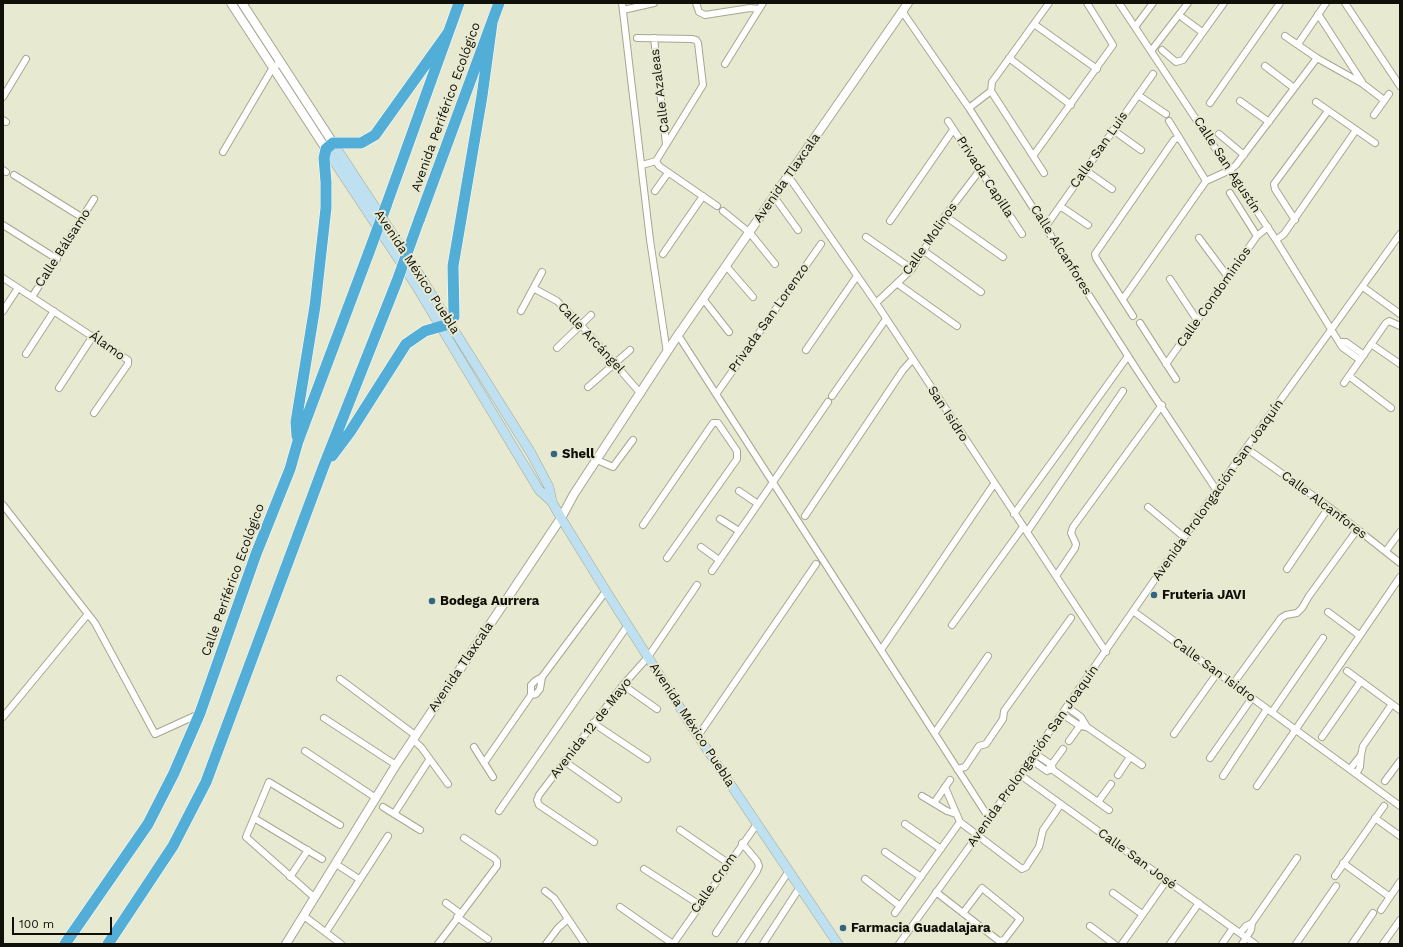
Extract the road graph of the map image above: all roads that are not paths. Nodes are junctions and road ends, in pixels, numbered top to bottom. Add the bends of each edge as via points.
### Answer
1 (231, 3) edge
2 (242, 3) edge
3 (459, 3) edge
4 (499, 3) edge
5 (622, 3) edge
6 (654, 3) edge
7 (696, 3) edge
8 (763, 3) edge
9 (908, 3) edge
10 (1049, 3) edge
11 (1087, 3) edge
12 (1119, 3) edge
13 (1153, 3) edge
14 (1188, 3) edge
15 (1224, 3) edge
16 (1280, 3) edge
17 (1326, 3) edge
18 (1345, 3) edge
19 (760, 9) junction
20 (623, 10) junction
21 (902, 11) junction
22 (1318, 14) junction
23 (1183, 18) dead end
24 (492, 23) junction
25 (1034, 24) junction
26 (1135, 27) junction
27 (1202, 32) junction
28 (448, 33) junction
29 (1285, 36) dead end
30 (638, 38) dead end
31 (654, 38) junction
32 (1298, 44) junction
33 (1162, 50) dead end
34 (1151, 51) junction
35 (1009, 58) junction
36 (1318, 58) junction
37 (26, 59) dead end
38 (280, 62) junction
39 (725, 64) dead end
40 (1265, 66) dead end
41 (272, 69) junction
42 (1097, 69) junction
43 (1153, 74) dead end
44 (1363, 84) junction
45 (1400, 85) edge
46 (1294, 88) junction
47 (991, 91) junction
48 (1389, 94) dead end
49 (1138, 95) junction
50 (3, 97) edge
51 (1384, 100) junction
52 (1240, 101) dead end
53 (1316, 102) dead end
54 (1210, 103) dead end
55 (1071, 105) junction
56 (969, 108) junction
57 (1328, 110) junction
58 (1166, 114) dead end
59 (1374, 115) dead end
60 (948, 121) dead end
61 (1169, 121) dead end
62 (1269, 122) junction
63 (953, 130) junction
64 (1113, 130) junction
65 (1356, 130) junction
66 (1219, 134) dead end
67 (1179, 137) junction
68 (1375, 143) dead end
69 (666, 144) junction
70 (329, 146) junction
71 (1141, 150) dead end
72 (223, 152) dead end
73 (1244, 155) junction
74 (1033, 156) junction
75 (656, 161) junction
76 (642, 165) junction
77 (980, 170) junction
78 (1085, 170) junction
79 (1230, 170) junction
80 (668, 173) junction
81 (1044, 173) dead end
82 (14, 175) dead end
83 (789, 177) junction
84 (1206, 181) junction
85 (1112, 189) dead end
86 (656, 191) dead end
87 (1230, 193) dead end
88 (703, 196) junction
89 (774, 198) junction
90 (94, 199) dead end
91 (386, 206) joint
92 (717, 206) dead end
93 (1060, 206) junction
94 (723, 211) dead end
95 (945, 216) junction
96 (83, 218) junction
97 (1295, 220) junction
98 (890, 221) dead end
99 (3, 225) edge
100 (1046, 226) junction
101 (1088, 226) dead end
102 (1268, 227) junction
103 (798, 230) dead end
104 (750, 233) junction
105 (1022, 234) dead end
106 (1260, 234) junction
107 (1400, 234) edge
108 (866, 237) dead end
109 (1199, 238) dead end
110 (1276, 240) junction
111 (821, 244) dead end
112 (924, 251) junction
113 (663, 254) dead end
114 (1003, 257) dead end
115 (56, 259) junction
116 (776, 264) dead end
117 (727, 267) junction
118 (912, 269) junction
119 (542, 272) dead end
120 (857, 276) junction
121 (1228, 277) junction
122 (3, 278) edge
123 (1170, 279) dead end
124 (898, 284) junction
125 (1363, 287) junction
126 (18, 288) junction
127 (535, 289) junction
128 (981, 292) dead end
129 (32, 297) junction
130 (753, 297) dead end
131 (1123, 299) junction
132 (704, 300) junction
133 (876, 303) junction
134 (3, 311) edge
135 (54, 311) junction
136 (521, 311) dead end
137 (1400, 314) edge
138 (591, 315) dead end
139 (1133, 316) dead end
140 (886, 319) junction
141 (1197, 320) junction
142 (1140, 323) dead end
143 (444, 325) junction
144 (580, 325) junction
145 (957, 326) dead end
146 (1400, 326) edge
147 (1332, 330) junction
148 (729, 332) dead end
149 (678, 335) junction
150 (93, 336) junction
151 (1340, 342) junction
152 (1371, 344) junction
153 (557, 348) dead end
154 (630, 350) dead end
155 (806, 350) dead end
156 (667, 353) junction
157 (26, 354) dead end
158 (1364, 355) junction
159 (1128, 356) junction
160 (912, 360) junction
161 (1360, 360) junction
162 (615, 364) junction
163 (1166, 364) junction
164 (1400, 364) edge
165 (1349, 376) junction
166 (1176, 379) dead end
167 (1344, 384) dead end
168 (588, 387) dead end
169 (59, 388) dead end
170 (1123, 391) dead end
171 (717, 393) junction
172 (641, 394) junction
173 (832, 396) dead end
174 (828, 402) dead end
175 (1162, 405) junction
176 (1391, 408) dead end
177 (94, 413) dead end
178 (738, 427) junction
179 (727, 435) junction
180 (633, 440) dead end
181 (298, 441) junction
182 (1246, 448) junction
183 (597, 460) junction
184 (323, 468) junction
185 (773, 481) junction
186 (994, 484) junction
187 (739, 491) dead end
188 (1217, 491) junction
189 (552, 502) junction
190 (758, 504) junction
191 (3, 505) edge
192 (1148, 507) dead end
193 (1329, 507) junction
194 (1014, 514) junction
195 (805, 516) dead end
196 (561, 518) junction
197 (720, 519) dead end
198 (643, 525) dead end
199 (1025, 529) junction
200 (1357, 530) junction
201 (739, 531) junction
202 (1400, 532) edge
203 (1184, 537) junction
204 (701, 547) dead end
205 (1386, 551) junction
206 (667, 558) dead end
207 (719, 560) junction
208 (1400, 562) edge
209 (816, 564) dead end
210 (1287, 570) dead end
211 (712, 571) dead end
212 (1056, 576) junction
213 (1400, 577) edge
214 (697, 585) dead end
215 (606, 591) junction
216 (1133, 610) junction
217 (1328, 612) dead end
218 (88, 614) junction
219 (1071, 618) dead end
220 (628, 625) junction
221 (952, 625) dead end
222 (1360, 635) junction
223 (1323, 638) dead end
224 (880, 650) junction
225 (1106, 652) junction
226 (988, 656) dead end
227 (648, 657) junction
228 (1347, 671) dead end
229 (1218, 672) junction
230 (542, 677) junction
231 (340, 679) dead end
232 (1361, 681) junction
233 (1233, 684) junction
234 (623, 685) junction
235 (531, 695) junction
236 (1252, 698) junction
237 (1392, 704) junction
238 (1067, 707) junction
239 (657, 709) dead end
240 (1400, 710) edge
241 (1270, 711) junction
242 (200, 713) junction
243 (1062, 714) junction
244 (3, 718) edge
245 (324, 718) dead end
246 (593, 723) junction
247 (1083, 724) junction
248 (1294, 730) junction
249 (934, 732) junction
250 (1174, 734) dead end
251 (698, 736) junction
252 (1322, 737) dead end
253 (414, 738) junction
254 (1069, 741) dead end
255 (474, 747) dead end
256 (1063, 749) dead end
257 (305, 751) dead end
258 (1034, 753) junction
259 (1361, 755) junction
260 (1130, 757) junction
261 (1210, 758) dead end
262 (647, 759) dead end
263 (1030, 759) junction
264 (429, 760) junction
265 (1400, 760) edge
266 (564, 761) junction
267 (484, 763) junction
268 (396, 765) junction
269 (1142, 766) dead end
270 (1051, 768) junction
271 (1350, 769) junction
272 (957, 770) junction
273 (1019, 774) junction
274 (1356, 774) junction
275 (1118, 775) dead end
276 (1223, 776) dead end
277 (493, 777) dead end
278 (950, 780) dead end
279 (1385, 781) dead end
280 (448, 784) dead end
281 (1111, 784) dead end
282 (1257, 786) dead end
283 (945, 787) junction
284 (922, 796) dead end
285 (376, 798) junction
286 (618, 799) dead end
287 (1098, 802) junction
288 (934, 803) junction
289 (1061, 804) junction
290 (1384, 806) dead end
291 (1400, 806) edge
292 (383, 807) dead end
293 (1109, 810) dead end
294 (499, 811) dead end
295 (394, 814) junction
296 (956, 814) junction
297 (254, 818) junction
298 (989, 818) junction
299 (1375, 818) junction
300 (960, 822) junction
301 (757, 824) junction
302 (905, 824) dead end
303 (340, 825) dead end
304 (420, 830) dead end
305 (680, 830) dead end
306 (388, 836) dead end
307 (977, 836) junction
308 (1400, 836) edge
309 (464, 838) dead end
310 (594, 842) dead end
311 (742, 843) junction
312 (941, 849) junction
313 (308, 850) junction
314 (885, 852) dead end
315 (1297, 858) dead end
316 (322, 859) dead end
317 (728, 863) junction
318 (1343, 863) junction
319 (339, 866) junction
320 (644, 870) dead end
321 (789, 871) junction
322 (1335, 876) dead end
323 (290, 877) junction
324 (921, 877) junction
325 (359, 878) junction
326 (864, 879) dead end
327 (1167, 880) junction
328 (1400, 882) edge
329 (1336, 886) dead end
330 (800, 887) junction
331 (545, 891) dead end
332 (936, 892) junction
333 (1113, 893) dead end
334 (1390, 897) junction
335 (315, 898) junction
336 (1199, 903) junction
337 (446, 904) dead end
338 (700, 905) junction
339 (900, 906) junction
340 (620, 907) dead end
341 (1381, 910) dead end
342 (895, 913) dead end
343 (963, 913) junction
344 (1373, 913) dead end
345 (1142, 914) junction
346 (304, 916) junction
347 (459, 916) junction
348 (568, 919) junction
349 (1400, 920) edge
350 (1090, 926) dead end
351 (1233, 928) junction
352 (326, 932) junction
353 (716, 932) dead end
354 (1243, 935) junction
355 (488, 939) dead end
356 (834, 942) edge
357 (65, 944) edge
358 (108, 944) edge
359 (286, 944) edge
360 (342, 944) edge
361 (438, 944) edge
362 (546, 944) edge
363 (585, 944) edge
364 (673, 944) edge
365 (740, 944) edge
366 (763, 944) edge
367 (899, 944) edge
368 (1114, 944) edge
369 (1122, 944) edge
370 (1170, 944) edge
371 (1222, 944) edge
372 (1242, 944) edge
373 (1255, 944) edge
374 (1296, 944) edge
375 (1352, 944) edge
376 (1383, 944) edge

1 - 41 street, Avenida México Puebla
2 - 38 street, Avenida México Puebla
3 - 28 highway, Avenida Periférico Ecológico
4 - 24 highway, Avenida Periférico Ecológico
5 - 20 street
6 - 20 street
7 - 19 street via 699,12 705,15 750,8
8 - 19 street
9 - 21 street, Avenida Tlaxcala
10 - 25 street
11 - 42 street via 1113,45
12 - 26 street, Calle San Agustín
13 - 26 street
14 - 34 street
15 - 27 street
16 - 54 street
17 - 22 street
18 - 45 street
19 - 39 street
20 - 76 street
21 - 56 street, Calle Alcanfores
21 - 83 street, Avenida Tlaxcala
22 - 32 street
22 - 44 street
23 - 27 street
24 - 143 highway via 454,266 454,317
24 - 184 highway, Avenida Periférico Ecológico, bridge via 397,281
25 - 35 street
25 - 42 street
26 - 34 street, Calle San Agustín
27 - 33 street via 1183,60 1176,62
28 - 70 highway via 375,135 360,143
28 - 91 highway, Avenida Periférico Ecológico
29 - 32 street
30 - 31 street
31 - 69 street, Calle Azaleas
31 - 69 street via 696,40 703,86
32 - 36 street
34 - 79 street, Calle San Agustín
35 - 47 street via 992,82
35 - 55 street
36 - 44 street
36 - 46 street
37 - 50 street
38 - 41 street
38 - 70 street, Avenida México Puebla
40 - 46 street
41 - 70 street, Avenida México Puebla
41 - 72 street
42 - 55 street
43 - 49 street, Calle San Luis
44 - 51 street
46 - 62 street
47 - 56 street
47 - 74 street
48 - 51 street
49 - 58 street
49 - 64 street, Calle San Luis
51 - 59 street
52 - 62 street
53 - 57 street
55 - 74 street
56 - 100 street, Calle Alcanfores
57 - 65 street
57 - 97 street via 1274,184
60 - 63 street, Privada Capilla
61 - 67 street
62 - 73 street
63 - 77 street, Privada Capilla
63 - 98 street
64 - 71 street
64 - 78 street, Calle San Luis
65 - 68 street
65 - 97 street
66 - 73 street
67 - 84 street
67 - 131 street via 1174,140 1095,254
69 - 75 street
70 - 143 main road, Avenida México Puebla via 415,284
70 - 181 highway via 324,158 326,208 315,306 296,422
73 - 79 street
74 - 81 street
75 - 76 street
75 - 80 street
76 - 156 street
77 - 95 street, Calle Molinos
77 - 105 street, Privada Capilla
78 - 85 street
78 - 93 street, Calle San Luis
79 - 84 street
79 - 102 street, Calle San Agustín
80 - 86 street
80 - 88 street
82 - 96 street
83 - 89 street, Avenida Tlaxcala
83 - 120 street, San Isidro
84 - 131 street
87 - 106 street
88 - 92 street
88 - 113 street
89 - 103 street
89 - 104 street, Avenida Tlaxcala
90 - 96 street, Calle Bálsamo
91 - 181 highway, Calle Periférico Ecológico, bridge
93 - 100 street, Calle San Luis
93 - 101 street
94 - 104 street
95 - 112 street, Calle Molinos
95 - 114 street
96 - 115 street, Calle Bálsamo
97 - 110 street
99 - 115 street
100 - 159 street, Calle Alcanfores
102 - 106 street, Calle Condominios
102 - 110 street, Calle San Agustín
104 - 116 street
104 - 117 street, Avenida Tlaxcala
106 - 121 street, Calle Condominios
107 - 125 street, Avenida Prolongación San Joaquín
108 - 118 street
109 - 121 street
110 - 147 street, Calle San Agustín
111 - 171 street, Privada San Lorenzo
112 - 118 street, Calle Molinos
112 - 128 street
115 - 129 street, Calle Bálsamo
117 - 130 street
117 - 132 street, Avenida Tlaxcala
118 - 124 street, Calle Molinos
119 - 127 street
120 - 133 street, San Isidro
120 - 155 street
121 - 141 street, Calle Condominios
122 - 126 street, Álamo
123 - 141 street
124 - 133 street, Calle Molinos
124 - 145 street
125 - 137 street
125 - 147 street, Avenida Prolongación San Joaquín
126 - 129 street, Álamo
126 - 134 street
127 - 136 street
127 - 144 street, Calle Arcángel via 552,298
129 - 135 street, Álamo
131 - 139 street
132 - 148 street
132 - 149 street, Avenida Tlaxcala
133 - 140 street, San Isidro
135 - 150 street, Álamo
135 - 157 street
138 - 144 street
140 - 160 street, San Isidro
140 - 173 street
141 - 163 street, Calle Condominios
142 - 163 street
143 - 184 highway via 425,331 406,344 350,432
143 - 189 main road, Avenida México Puebla via 539,490
143 - 189 main road, Avenida México Puebla via 532,453 549,487
144 - 153 street
144 - 162 street, Calle Arcángel
146 - 152 street via 1389,321
147 - 151 street, Calle San Agustín
147 - 182 street, Avenida Prolongación San Joaquín
149 - 156 street, Avenida Tlaxcala
149 - 171 street
150 - 169 street
150 - 177 street, Álamo via 128,360 128,364
151 - 158 street via 1346,342
151 - 161 street, Calle San Agustín via 1342,347
152 - 158 street
152 - 164 street
154 - 162 street
156 - 172 street, Avenida Tlaxcala
158 - 161 street
159 - 175 street, Calle Alcanfores
159 - 194 street
160 - 186 street, San Isidro
160 - 195 street
161 - 165 street
162 - 168 street
162 - 172 street, Calle Arcángel
163 - 166 street
165 - 167 street
165 - 176 street
170 - 199 street
171 - 178 street
172 - 183 street, Avenida Tlaxcala
174 - 185 street
175 - 188 street, Calle Alcanfores
175 - 212 street via 1073,527 1075,548
178 - 179 street
178 - 185 street
179 - 198 street via 718,423 713,423
179 - 206 street via 737,451 737,459
180 - 183 street via 613,468
181 - 242 highway, Calle Periférico Ecológico
182 - 188 street, Avenida Prolongación San Joaquín
182 - 193 street, Calle Alcanfores
183 - 196 street, Avenida Tlaxcala
184 - 358 highway via 206,782 174,846
185 - 190 street
185 - 224 street
186 - 194 street, San Isidro
186 - 224 street
187 - 190 street
188 - 203 street, Avenida Prolongación San Joaquín
189 - 196 main road, Avenida México Puebla
190 - 201 street
191 - 218 street
192 - 203 street
193 - 200 street, Calle Alcanfores
193 - 210 street
194 - 199 street, San Isidro
196 - 215 main road, Avenida México Puebla
196 - 253 street, Avenida Tlaxcala
197 - 201 street
199 - 212 street, San Isidro
199 - 221 street
200 - 205 street, Calle Alcanfores
200 - 233 street via 1302,608 1297,613 1281,618
201 - 207 street
202 - 205 street
203 - 216 street, Avenida Prolongación San Joaquín
204 - 207 street
205 - 208 street, Calle Alcanfores
207 - 211 street
209 - 251 street
212 - 225 street, San Isidro
213 - 222 street
214 - 227 street, Avenida 12 de Mayo
215 - 220 main road, Avenida México Puebla
215 - 230 street
216 - 225 street, Avenida Prolongación San Joaquín
216 - 229 street, Calle San Isidro
217 - 222 street
218 - 242 street via 155,734
218 - 244 street
219 - 272 street via 1004,711 1003,719 986,744 979,746 965,767
220 - 227 main road, Avenida México Puebla
220 - 294 street
222 - 248 street
223 - 241 street
224 - 249 street
225 - 238 street, Avenida Prolongación San Joaquín
226 - 249 street
227 - 234 street, Avenida 12 de Mayo
227 - 251 main road, Avenida México Puebla
228 - 232 street
229 - 233 street, Calle San Isidro
229 - 250 street
230 - 235 street via 540,689
230 - 235 street via 531,685
231 - 253 street
232 - 237 street
232 - 252 street
233 - 236 street, Calle San Isidro
234 - 239 street
234 - 246 street, Avenida 12 de Mayo
235 - 267 street
236 - 241 street, Calle San Isidro
236 - 261 street
237 - 240 street
237 - 259 street via 1363,746
238 - 243 street, Avenida Prolongación San Joaquín
238 - 247 street
241 - 248 street, Calle San Isidro
241 - 276 street
242 - 357 highway, Calle Periférico Ecológico via 148,824
243 - 247 street
243 - 258 street, Avenida Prolongación San Joaquín
245 - 268 street
246 - 262 street
246 - 266 street, Avenida 12 de Mayo
247 - 254 street
247 - 260 street
248 - 271 street, Calle San Isidro
248 - 282 street
249 - 272 street
251 - 301 main road, Avenida México Puebla
253 - 264 street
253 - 268 street, Avenida Tlaxcala
255 - 267 street
256 - 270 street
257 - 285 street
258 - 263 street, Avenida Prolongación San Joaquín
258 - 270 street
259 - 271 street
259 - 274 street via 1360,767
260 - 269 street
260 - 275 street
263 - 270 street
263 - 273 street, Avenida Prolongación San Joaquín
264 - 280 street
264 - 295 street
265 - 279 street
266 - 286 street
266 - 310 street, Avenida 12 de Mayo via 538,795 537,800 539,805
267 - 277 street
268 - 285 street, Avenida Tlaxcala
270 - 287 street
271 - 274 street, Calle San Isidro
272 - 298 street
273 - 289 street, Calle San José
273 - 298 street, Avenida Prolongación San Joaquín
274 - 291 street, Calle San Isidro
278 - 283 street
281 - 287 street
283 - 288 street
283 - 296 street
284 - 288 street
285 - 319 street, Avenida Tlaxcala
287 - 293 street
288 - 296 street via 947,812
289 - 307 street via 1043,830 1039,847 1022,869
289 - 327 street, Calle San José
290 - 299 street
292 - 295 street
295 - 304 street
296 - 300 street
297 - 303 street via 269,782
297 - 313 street
297 - 323 street via 246,837
298 - 307 street, Avenida Prolongación San Joaquín
299 - 308 street
299 - 318 street
300 - 307 street
300 - 312 street
301 - 311 street, Calle Crom
301 - 321 main road, Avenida México Puebla
302 - 312 street
305 - 317 street
306 - 325 street
307 - 332 street, Avenida Prolongación San Joaquín
309 - 347 street via 497,861 498,866
311 - 317 street, Calle Crom
311 - 353 street via 759,866
312 - 324 street
313 - 316 street
313 - 323 street
314 - 324 street
315 - 354 street via 1252,923 1246,926
317 - 338 street, Calle Crom
318 - 322 street
318 - 334 street
319 - 325 street
319 - 335 street, Avenida Tlaxcala
320 - 338 street
321 - 330 main road, Avenida México Puebla
321 - 365 street
323 - 335 street
324 - 339 street
325 - 352 street
326 - 339 street
327 - 336 street, Calle San José
327 - 345 street
328 - 334 street
329 - 374 street
330 - 356 main road, Avenida México Puebla
330 - 366 street
331 - 348 street via 554,898
332 - 343 street
332 - 367 street, Avenida Prolongación San Joaquín
333 - 345 street
334 - 341 street
335 - 346 street, Avenida Tlaxcala
336 - 351 street, Calle San José
336 - 370 street
337 - 347 street
338 - 364 street, Calle Crom
339 - 342 street
340 - 364 street
343 - 343 street via 982,888 1020,918 1002,942
344 - 375 street
345 - 369 street
346 - 352 street
346 - 359 street, Avenida Tlaxcala
347 - 355 street
347 - 361 street
348 - 362 street
348 - 363 street
349 - 376 street
350 - 368 street
351 - 354 street, Calle San José
351 - 371 street
352 - 360 street
354 - 372 street
354 - 373 street, Calle San José

